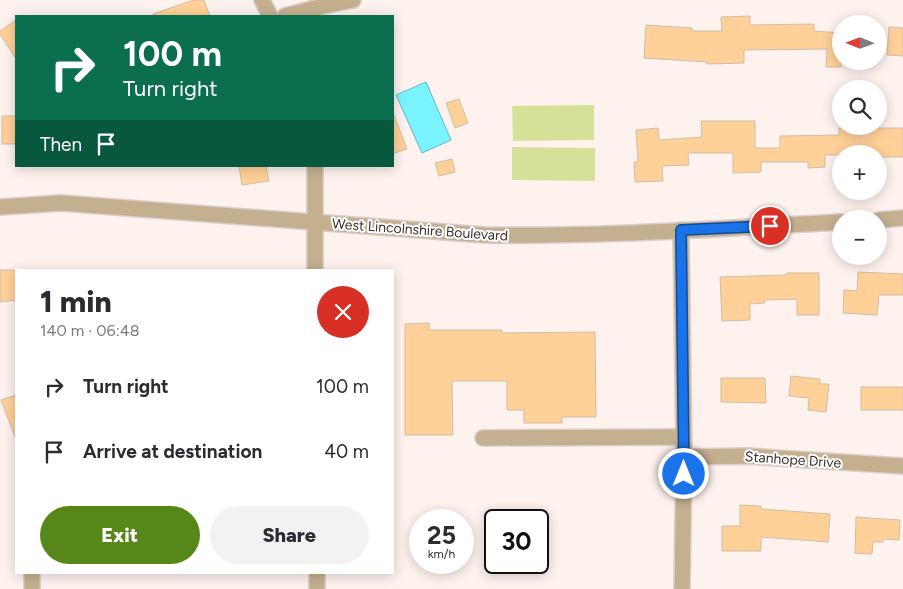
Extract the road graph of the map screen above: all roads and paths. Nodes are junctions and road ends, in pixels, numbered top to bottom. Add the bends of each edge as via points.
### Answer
1 (262, 0) edge
2 (353, 0) edge
3 (270, 15) edge
4 (289, 15) edge
5 (315, 167) edge
6 (0, 207) edge
7 (903, 218) edge
8 (887, 219) edge
9 (832, 222) edge
10 (315, 223) junction
11 (681, 230) junction
12 (315, 269) edge
13 (683, 437) junction
14 (483, 438) dead end
15 (684, 457) junction
16 (903, 466) edge
17 (32, 574) edge
18 (317, 574) edge
19 (32, 589) edge
20 (317, 589) edge
21 (682, 589) edge

1 - 3 street
2 - 4 street
5 - 10 street
6 - 10 street, West Lincolnshire Boulevard via 60,203
7 - 8 street
9 - 11 street, West Lincolnshire Boulevard
10 - 11 street, West Lincolnshire Boulevard via 485,235 548,236
10 - 12 street
11 - 13 street
13 - 14 street
13 - 15 street
15 - 16 street, Stanhope Drive via 748,456
15 - 21 street
17 - 19 street
18 - 20 street

